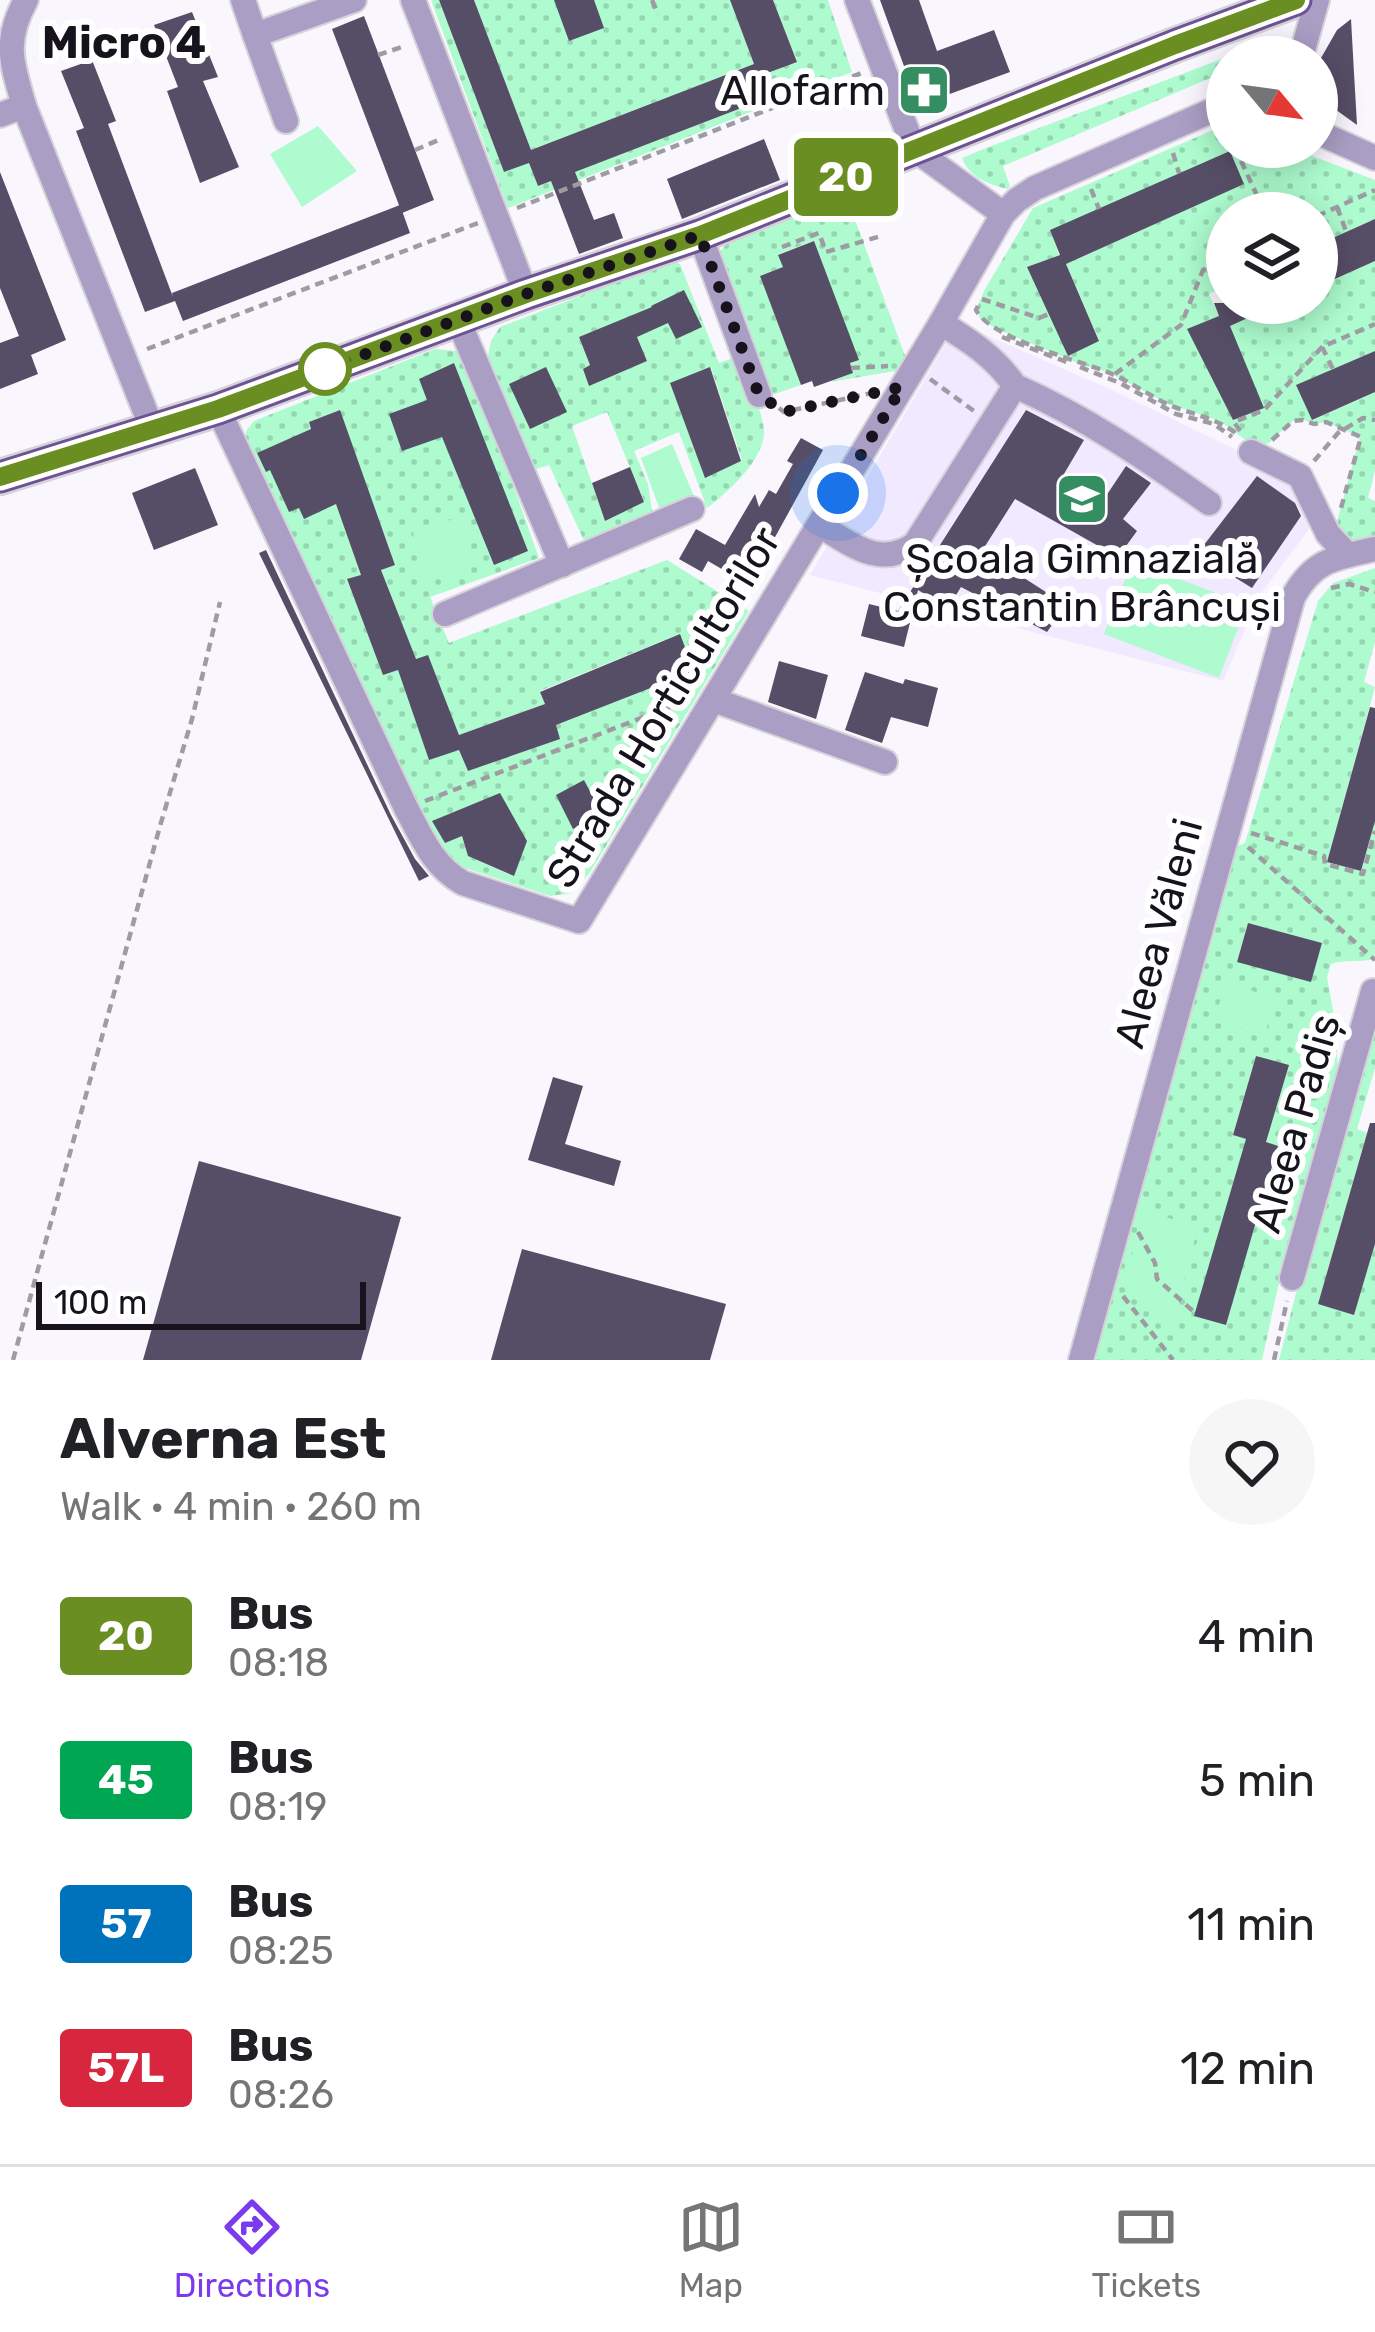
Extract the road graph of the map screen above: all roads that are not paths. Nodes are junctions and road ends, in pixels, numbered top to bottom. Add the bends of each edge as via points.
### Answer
1 (26, 0) edge
2 (243, 0) edge
3 (354, 0) edge
4 (413, 0) edge
5 (856, 0) edge
6 (1317, 0) edge
7 (1284, 5) edge
8 (255, 35) junction
9 (1293, 36) edge
10 (1304, 36) edge
11 (12, 110) edge
12 (1206, 113) edge
13 (286, 121) dead end
14 (1338, 141) edge
15 (914, 149) junction
16 (1375, 158) edge
17 (1003, 214) junction
18 (700, 235) junction
19 (526, 294) junction
20 (944, 318) junction
21 (458, 320) junction
22 (1016, 386) junction
23 (759, 395) road end
24 (218, 409) junction
25 (153, 431) junction
26 (1253, 444) road end
27 (0, 477) edge
28 (1209, 503) dead end
29 (692, 509) dead end
30 (819, 525) junction
31 (1375, 550) edge
32 (1348, 555) junction
33 (562, 565) junction
34 (445, 614) dead end
35 (718, 693) junction
36 (885, 762) dead end
37 (1375, 992) edge
38 (1292, 1278) road end
39 (1081, 1360) edge

1 - 11 street via 10,43
2 - 8 street
3 - 8 street
4 - 19 street
5 - 15 street
6 - 10 street
7 - 9 street
7 - 15 main road
8 - 13 street
11 - 25 street
12 - 17 street, Strada Horticultorilor via 1035,188
14 - 16 street
15 - 17 street
15 - 18 main road
17 - 20 street, Strada Horticultorilor
18 - 19 main road
18 - 23 street
19 - 21 main road
20 - 22 street
20 - 30 street, Strada Horticultorilor
21 - 24 main road
21 - 33 street
22 - 28 street via 1070,411
22 - 30 street via 902,554 861,550
24 - 25 main road
24 - 35 street, Strada Horticultorilor via 406,808 435,862 463,883 579,921
25 - 27 main road
26 - 32 street via 1300,476 1328,534
29 - 33 street
30 - 35 street, Strada Horticultorilor
31 - 32 street
32 - 39 street, Aleea Văleni via 1312,569 1293,597
33 - 34 street
35 - 36 street
37 - 38 street, Aleea Padiș

